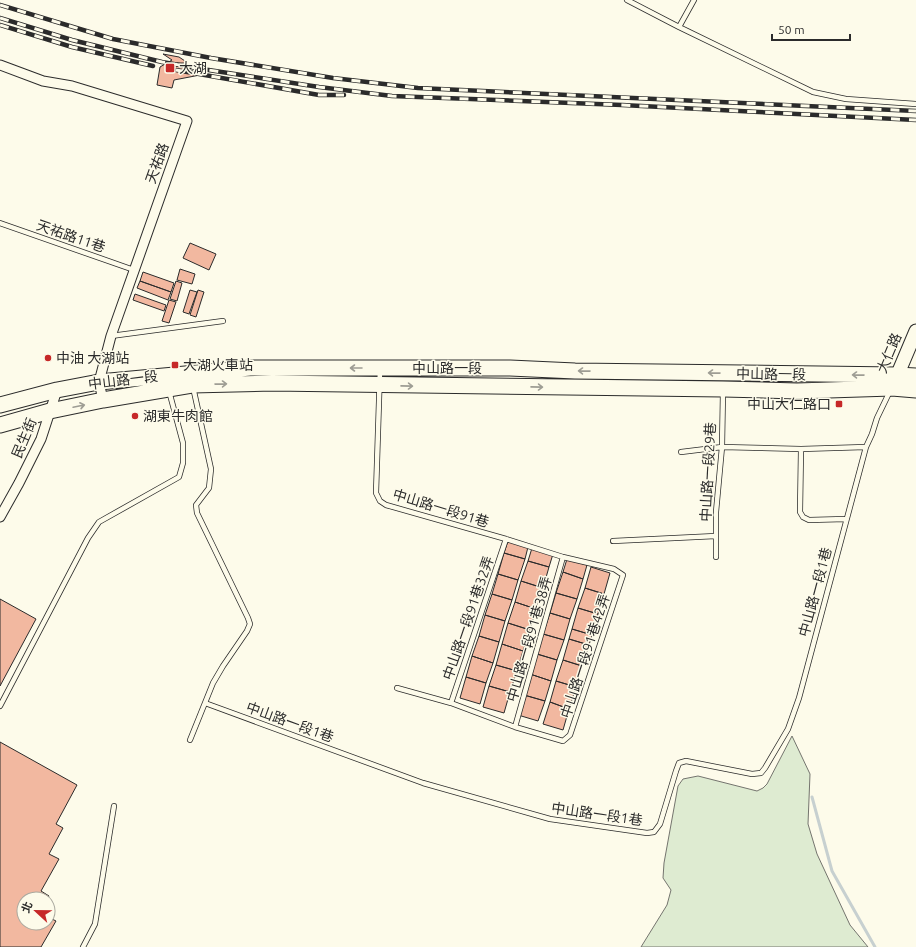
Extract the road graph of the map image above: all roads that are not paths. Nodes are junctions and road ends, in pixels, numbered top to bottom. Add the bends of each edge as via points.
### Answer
1 (626, 0) edge
2 (694, 0) edge
3 (679, 27) junction
4 (0, 65) edge
5 (916, 104) edge
6 (0, 223) edge
7 (134, 270) junction
8 (223, 321) dead end
9 (916, 331) edge
10 (111, 336) junction
11 (380, 368) junction
12 (916, 376) edge
13 (99, 382) junction
14 (894, 382) junction
15 (192, 385) junction
16 (380, 385) junction
17 (169, 389) junction
18 (723, 389) junction
19 (57, 390) junction
20 (916, 390) edge
21 (103, 400) junction
22 (0, 405) edge
23 (50, 411) junction
24 (0, 425) edge
25 (722, 447) junction
26 (866, 447) junction
27 (801, 449) junction
28 (681, 452) dead end
29 (0, 517) edge
30 (846, 519) junction
31 (716, 536) junction
32 (506, 539) junction
33 (614, 541) dead end
34 (563, 557) junction
35 (716, 557) dead end
36 (623, 575) joint
37 (396, 688) dead end
38 (205, 703) junction
39 (451, 703) junction
40 (0, 706) edge
41 (515, 727) junction
42 (190, 740) dead end
43 (114, 806) dead end
44 (83, 947) edge

1 - 3 lane
2 - 3 lane
3 - 5 lane via 813,92 846,99
4 - 7 street, 天祐路 via 43,81 72,86 186,121
6 - 7 lane, 天祐路11巷
7 - 10 street, 天祐路
8 - 10 lane
9 - 14 street, 大仁路
10 - 13 street, 天祐路
11 -> 13 main road, 中山路一段 via 250,368
14 -> 11 main road, 中山路一段 via 510,368
11 - 16 lane, 中山路一段91巷
12 - 14 main road
13 - 19 main road, 中山路一段
13 - 21 street, 天祐路
14 - 18 main road, 中山路一段 via 797,391
14 - 20 main road
14 - 26 lane, 中山路一段1巷
15 -> 16 main road, 中山路一段
15 - 17 main road, 中山路一段
15 - 38 lane via 211,469 209,488 196,506 197,512 250,624 213,683
16 -> 18 main road, 中山路一段
16 - 32 lane, 中山路一段91巷 via 376,493 380,501
17 - 21 main road, 中山路一段
17 - 40 lane via 183,443 183,463 179,477 99,522 88,538
18 - 25 lane, 中山路一段29巷
19 - 22 main road, 中山路一段
19 - 23 street, 民生街
23 -> 21 main road, 中山路一段
23 - 24 main road, 中山路一段
23 - 29 street, 民生街 via 41,439
25 - 27 lane
25 - 28 lane
25 - 31 lane, 中山路一段29巷
26 - 27 lane
26 - 30 lane, 中山路一段1巷
27 - 30 lane via 800,512 803,517 809,520
30 - 38 lane, 中山路一段1巷 via 799,698 788,730 765,768 761,773 752,774 686,761 679,763 660,824 654,832 550,819 482,800 423,783
31 - 33 lane
31 - 35 lane, 中山路一段29巷
32 - 34 lane, 中山路一段91巷
32 - 39 lane, 中山路一段91巷32弄
34 - 36 lane, 中山路一段91巷 via 614,569
34 - 41 lane, 中山路一段91巷38弄
36 - 41 lane, 中山路一段91巷42弄 via 570,735 563,742
37 - 39 lane
38 - 42 lane
39 - 41 lane
43 - 44 lane via 95,924

